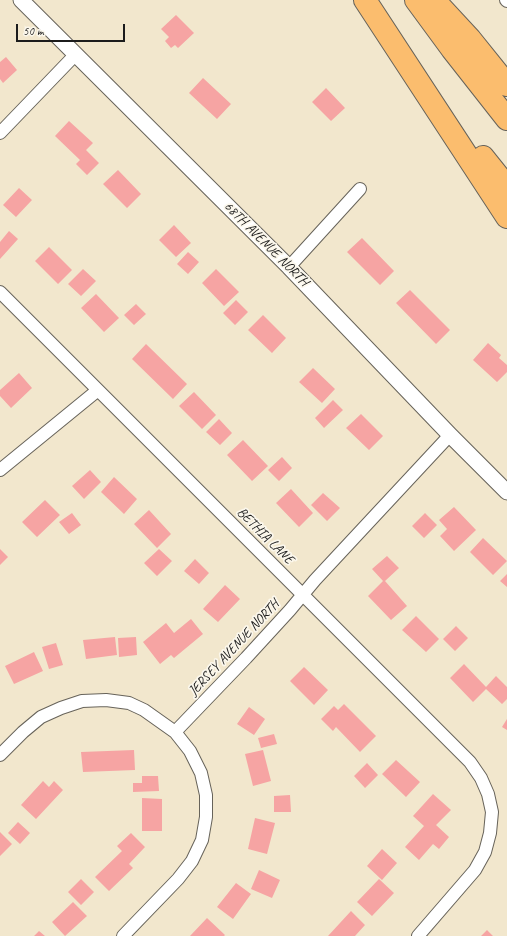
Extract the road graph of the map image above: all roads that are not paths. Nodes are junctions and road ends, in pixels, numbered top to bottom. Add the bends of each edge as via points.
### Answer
1 (21, 0) edge
2 (365, 0) edge
3 (416, 0) edge
4 (434, 0) edge
5 (387, 33) junction
6 (76, 54) junction
7 (507, 85) edge
8 (507, 119) edge
9 (0, 132) edge
10 (507, 187) edge
11 (360, 190) dead end
12 (507, 217) edge
13 (289, 268) junction
14 (0, 292) edge
15 (98, 390) junction
16 (450, 435) junction
17 (0, 470) edge
18 (507, 492) edge
19 (303, 595) junction
20 (175, 732) junction
21 (0, 755) edge
22 (123, 936) edge
23 (418, 936) edge

1 - 6 street, 68TH AVENUE NORTH
2 - 5 highway
3 - 8 highway
4 - 7 highway
5 - 10 highway
5 - 12 highway
6 - 9 street
6 - 13 street, 68TH AVENUE NORTH
11 - 13 street
13 - 16 street, 68TH AVENUE NORTH
14 - 15 street, BETHIA LANE
15 - 17 street
15 - 19 street, BETHIA LANE
16 - 18 street, 68TH AVENUE NORTH
16 - 19 street, JERSEY AVENUE NORTH
19 - 20 street, JERSEY AVENUE NORTH
19 - 23 street, BETHIA LANE via 470,762 486,789 492,812 485,852 475,870
20 - 21 street via 144,710 129,703 106,700 82,701 41,717
20 - 22 street via 190,751 201,773 206,795 202,840 192,861 178,879

